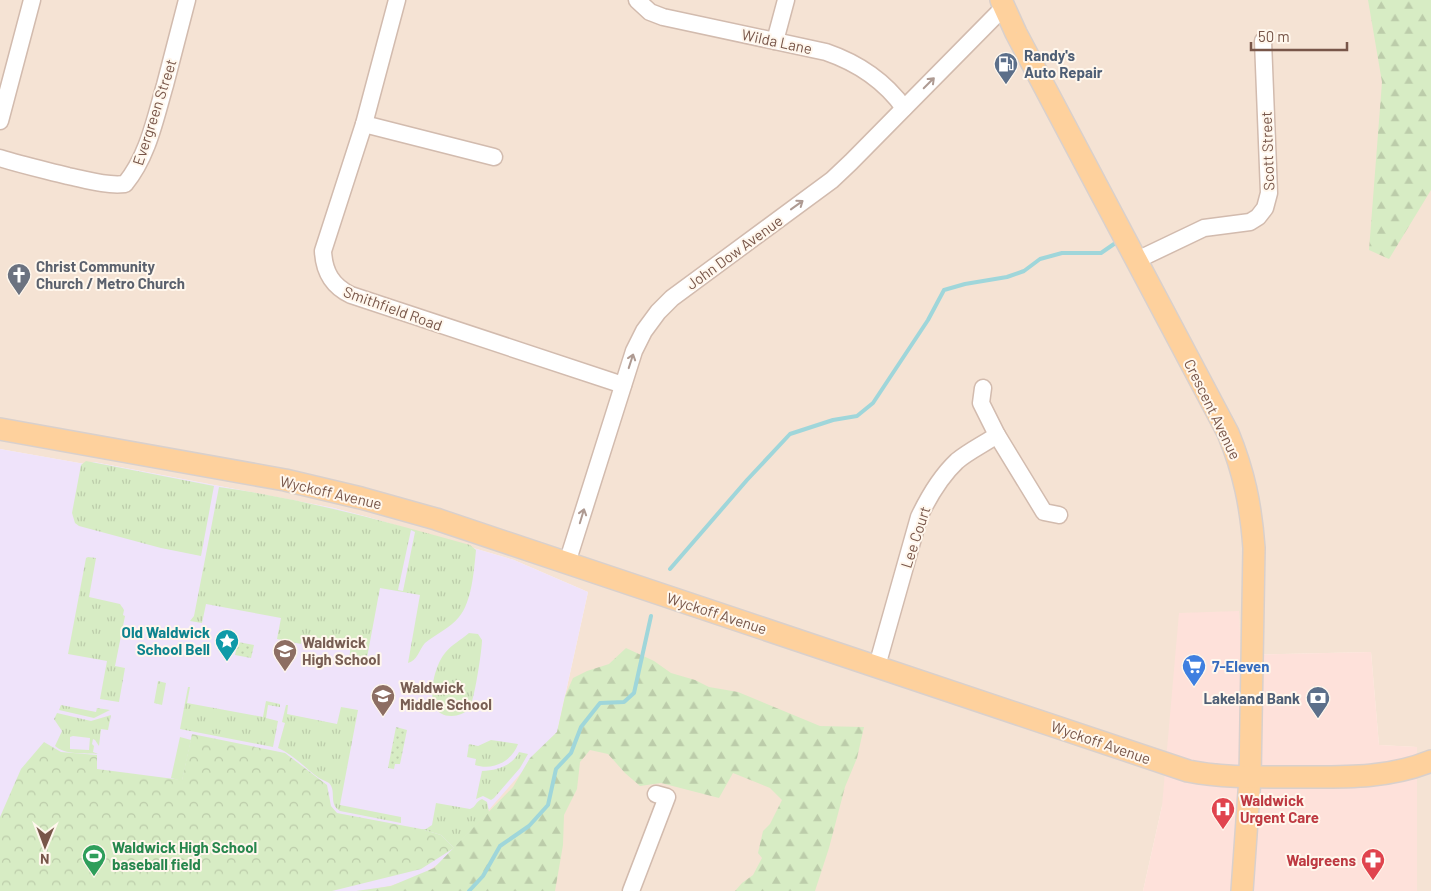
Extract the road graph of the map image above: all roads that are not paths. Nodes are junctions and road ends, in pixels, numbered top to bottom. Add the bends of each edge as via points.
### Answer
1 (32, 0) edge
2 (188, 0) edge
3 (397, 0) edge
4 (637, 0) edge
5 (786, 0) edge
6 (1002, 3) edge
7 (775, 41) junction
8 (1263, 41) dead end
9 (904, 108) junction
10 (0, 121) edge
11 (364, 124) junction
12 (494, 157) dead end
13 (0, 158) edge
14 (1137, 260) junction
15 (623, 385) junction
16 (983, 388) dead end
17 (0, 428) edge
18 (997, 435) junction
19 (1059, 515) dead end
20 (567, 563) junction
21 (877, 666) junction
22 (1431, 762) edge
23 (1250, 778) junction
24 (656, 794) dead end
25 (631, 891) edge
26 (1242, 891) edge

1 - 10 street
2 - 13 street, Evergreen Street via 143,157 125,184 94,182
3 - 11 street, Smithfield Road
4 - 7 street, Wilda Lane via 650,12 663,17
5 - 7 street
9 -> 6 street, John Dow Avenue
6 - 14 main road, Crescent Avenue
7 - 9 street, Wilda Lane via 826,52 864,68
8 - 14 street, Scott Street via 1269,192 1265,208 1250,222 1204,228
15 -> 9 street, John Dow Avenue via 644,331 672,298 832,180
11 - 12 street
11 - 15 street, Smithfield Road via 323,251 323,263 333,284 351,296
14 - 23 main road, Crescent Avenue via 1228,433 1248,491 1254,548
20 -> 15 street, John Dow Avenue
16 - 18 street via 981,403
17 - 20 main road, Wyckoff Avenue via 285,480 361,498 436,519
18 - 19 street via 1044,512
18 - 21 street, Lee Court via 958,461 929,497 920,517
20 - 21 main road, Wyckoff Avenue
21 - 23 main road, Wyckoff Avenue via 1188,771
22 - 23 main road, Wyckoff Avenue via 1364,777
23 - 26 main road, Crescent Avenue
24 - 25 street via 667,797

